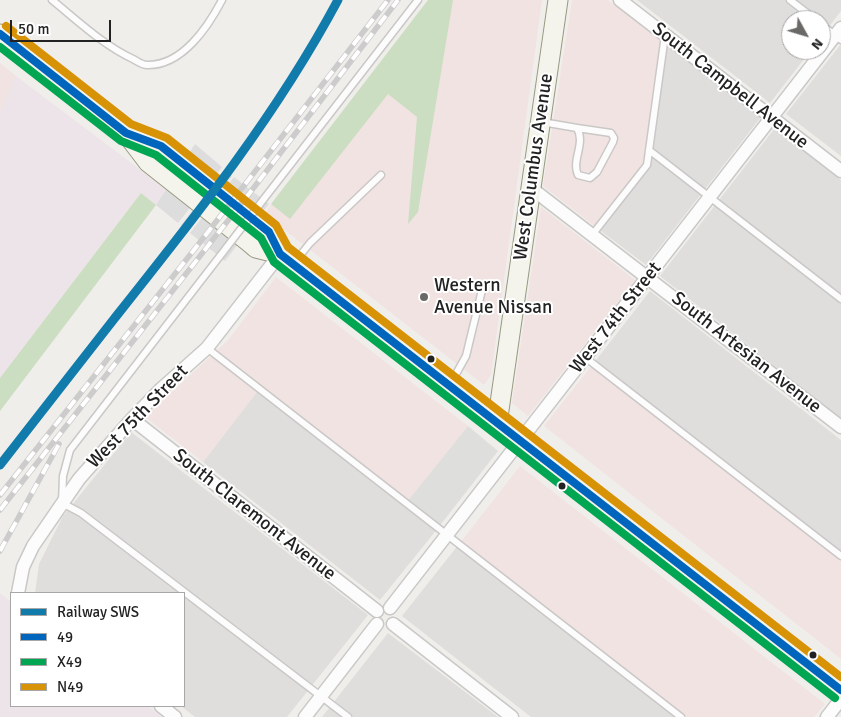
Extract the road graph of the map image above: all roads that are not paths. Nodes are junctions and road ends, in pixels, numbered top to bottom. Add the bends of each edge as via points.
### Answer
1 (52, 0) edge
2 (222, 0) edge
3 (418, 0) edge
4 (558, 0) edge
5 (790, 0) edge
6 (627, 2) edge
7 (803, 10) edge
8 (0, 34) edge
9 (839, 34) edge
10 (665, 35) junction
11 (771, 117) junction
12 (541, 122) junction
13 (578, 128) junction
14 (649, 150) junction
15 (841, 171) edge
16 (382, 175) dead end
17 (531, 188) junction
18 (710, 197) junction
19 (592, 235) junction
20 (286, 259) junction
21 (647, 277) junction
22 (482, 290) dead end
23 (841, 299) edge
24 (207, 348) junction
25 (586, 358) junction
26 (449, 387) junction
27 (132, 419) junction
28 (497, 424) junction
29 (841, 428) edge
30 (520, 442) junction
31 (62, 503) junction
32 (447, 535) junction
33 (841, 556) edge
34 (18, 592) edge
35 (185, 592) edge
36 (185, 592) edge
37 (390, 608) junction
38 (377, 618) junction
39 (393, 624) junction
40 (841, 690) edge
41 (321, 696) junction
42 (841, 699) edge
43 (162, 707) edge
44 (175, 717) edge
45 (305, 717) edge
46 (348, 717) edge
47 (512, 717) edge
48 (681, 717) edge
49 (827, 717) edge

1 - 2 lane via 115,51 146,65 167,62 189,47 212,21
3 - 31 lane, bridge via 70,450 63,476
4 - 12 main road, West Columbus Avenue
5 - 7 lane
6 - 10 street, South Campbell Avenue
8 - 20 main road via 126,133 161,146 216,189 269,232
9 - 11 street, West 74th Street
10 - 11 street, South Campbell Avenue
10 - 14 lane
11 - 15 street, South Campbell Avenue
11 - 18 street, West 74th Street
12 - 13 lane
12 - 17 main road, West Columbus Avenue
13 - 13 lane via 581,135 576,169 578,175 590,178 597,172 614,138 610,133
14 - 18 lane
14 - 19 lane via 647,165
16 - 20 lane via 310,243
17 - 19 street, South Artesian Avenue
17 - 28 main road, West Columbus Avenue
18 - 21 street, West 74th Street
18 - 23 lane
19 - 21 street, South Artesian Avenue
20 - 24 street, West 75th Street
20 - 26 main road
21 - 25 street, West 74th Street
21 - 29 street, South Artesian Avenue
22 - 26 lane via 466,356
24 - 27 street, West 75th Street
24 - 32 lane
25 - 30 street, West 74th Street
25 - 33 lane
26 - 28 main road
27 - 31 street, West 75th Street via 78,479
27 - 38 street, South Claremont Avenue
28 - 30 main road
30 - 32 street, West 74th Street
30 - 40 main road
31 - 34 street, West 75th Street via 33,546 23,567
31 - 36 lane via 81,513
32 - 37 street, West 74th Street
32 - 48 lane
35 - 41 lane
37 - 38 street via 381,607
37 - 39 street via 396,616
38 - 39 street via 386,628
38 - 41 street
39 - 47 street
41 - 45 street
41 - 46 lane
42 - 49 street
43 - 44 street

